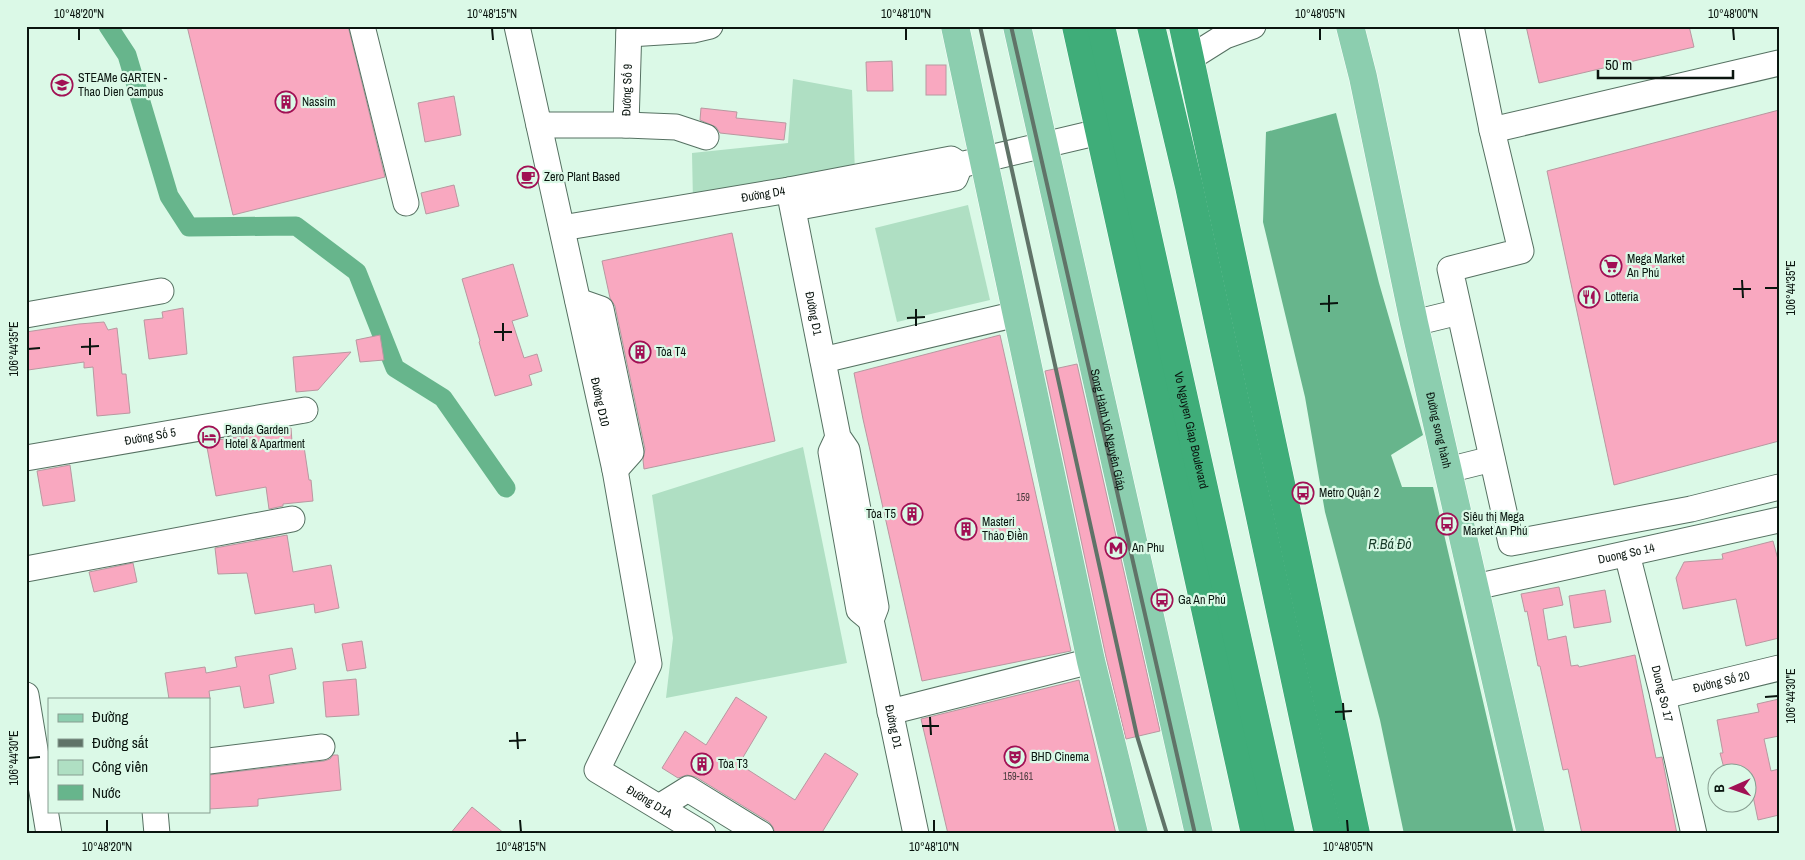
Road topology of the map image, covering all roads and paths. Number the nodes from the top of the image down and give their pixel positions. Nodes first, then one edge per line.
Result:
1 (362, 26) edge
2 (517, 26) edge
3 (710, 26) edge
4 (955, 26) edge
5 (1017, 26) edge
6 (1076, 26) edge
7 (1100, 26) edge
8 (1151, 26) edge
9 (1183, 26) edge
10 (1253, 26) edge
11 (1350, 26) edge
12 (1471, 26) edge
13 (629, 30) edge
14 (1190, 58) junction
15 (1779, 62) edge
16 (626, 124) junction
17 (539, 125) junction
18 (1492, 130) junction
19 (1099, 132) junction
20 (706, 137) dead end
21 (1044, 145) junction
22 (972, 163) junction
23 (792, 199) junction
24 (406, 203) dead end
25 (562, 228) junction
26 (161, 291) dead end
27 (1459, 312) junction
28 (1016, 314) junction
29 (26, 315) edge
30 (1414, 322) junction
31 (822, 360) junction
32 (305, 410) dead end
33 (26, 458) edge
34 (1492, 459) junction
35 (1448, 470) junction
36 (1779, 487) edge
37 (292, 519) dead end
38 (1779, 520) edge
39 (1627, 554) junction
40 (26, 569) edge
41 (1474, 587) junction
42 (1091, 661) junction
43 (1779, 668) edge
44 (26, 695) edge
45 (1663, 696) junction
46 (890, 712) junction
47 (322, 748) dead end
48 (210, 761) edge
49 (597, 770) joint
50 (659, 807) junction
51 (155, 812) edge
52 (49, 834) edge
53 (157, 834) edge
54 (703, 834) edge
55 (760, 834) edge
56 (916, 834) edge
57 (1134, 834) edge
58 (1199, 834) edge
59 (1255, 834) edge
60 (1281, 834) edge
61 (1328, 834) edge
62 (1356, 834) edge
63 (1531, 834) edge
64 (1694, 834) edge

1 - 24 street
2 - 17 street, Đường D10
3 - 13 street
4 - 22 main road
5 - 21 main road, Song Hành Võ Nguyên Giáp
6 - 19 highway, Vo Nguyen Giap Boulevard
7 - 60 highway, Vo Nguyen Giap Boulevard
8 - 61 highway
9 - 14 highway
10 - 14 street
11 - 30 main road, Đường song hành
12 - 18 street
13 - 16 street, Đường Số 9
14 - 62 highway
15 - 18 street
16 - 17 street, Đường Số 9
16 - 20 street
17 - 25 street, Đường D10
18 - 27 street
19 - 21 street, Đường D4
19 - 59 highway, Vo Nguyen Giap Boulevard
21 - 22 street, Đường D4
21 - 58 main road, Song Hành Võ Nguyên Giáp
22 - 23 street, Đường D4
22 - 28 main road
23 - 25 street, Đường D4
23 - 31 street, Đường D1
25 - 49 street, Đường D10
26 - 29 street
27 - 30 street
27 - 34 street
28 - 31 street
28 - 42 main road
30 - 35 main road, Đường song hành
31 - 46 street, Đường D1
32 - 33 street, Đường Số 5
34 - 35 street
34 - 36 street
35 - 41 main road, Đường song hành
37 - 40 street
38 - 39 street, Duong So 14
39 - 41 street, Duong So 14
39 - 45 street, Duong So 17
41 - 63 main road, Đường song hành
42 - 46 street
42 - 57 main road
43 - 45 street, Đường Số 20
44 - 52 street
45 - 64 street, Duong So 17
46 - 56 street, Đường D1
47 - 48 street
49 - 50 street, Đường D1A
50 - 54 street, Đường D1A
50 - 55 street
51 - 53 street

